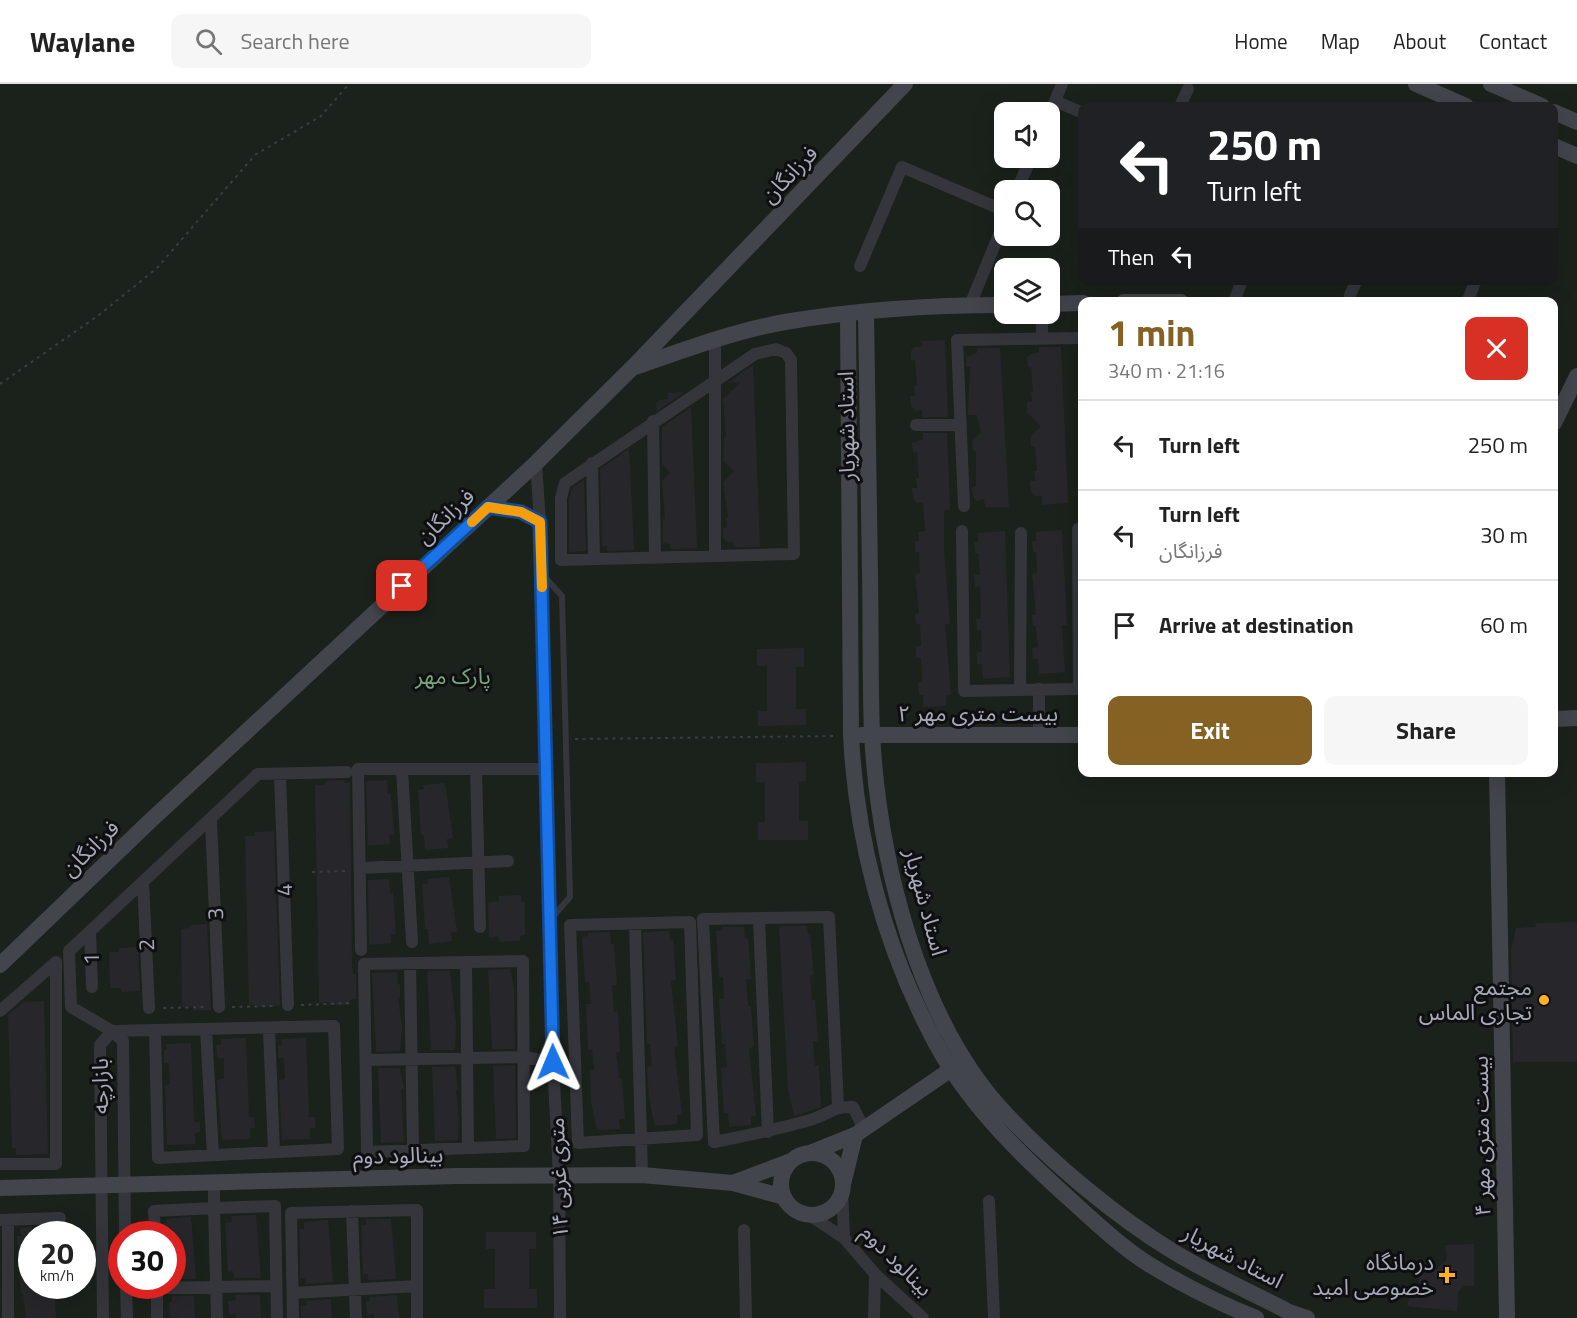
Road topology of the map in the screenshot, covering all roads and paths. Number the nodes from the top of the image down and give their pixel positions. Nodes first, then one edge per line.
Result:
1 (349, 84) edge
2 (905, 84) edge
3 (1062, 84) edge
4 (1416, 84) edge
5 (1491, 84) edge
6 (1188, 89) dead end
7 (1055, 102) edge
8 (1182, 102) edge
9 (1457, 102) edge
10 (1533, 102) edge
11 (1060, 108) edge
12 (1078, 112) edge
13 (1558, 114) edge
14 (1577, 122) edge
15 (1558, 148) edge
16 (1577, 156) edge
17 (994, 206) edge
18 (994, 246) edge
19 (860, 266) dead end
20 (1355, 285) edge
21 (1350, 295) dead end
22 (1078, 303) edge
23 (1060, 304) edge
24 (969, 305) junction
25 (994, 305) edge
26 (866, 314) junction
27 (848, 315) junction
28 (1042, 324) edge
29 (1078, 338) edge
30 (1042, 339) junction
31 (715, 340) junction
32 (633, 367) junction
33 (1577, 376) edge
34 (715, 381) junction
35 (0, 384) edge
36 (1558, 415) edge
37 (653, 421) junction
38 (916, 425) dead end
39 (961, 425) junction
40 (536, 463) junction
41 (592, 463) junction
42 (964, 506) dead end
43 (488, 507) junction
44 (540, 522) junction
45 (962, 531) dead end
46 (1021, 533) dead end
47 (715, 556) junction
48 (655, 558) junction
49 (594, 559) junction
50 (542, 574) junction
51 (1039, 689) junction
52 (1078, 689) edge
53 (1020, 690) junction
54 (1558, 718) edge
55 (1577, 718) edge
56 (851, 735) junction
57 (872, 735) junction
58 (1078, 735) edge
59 (1038, 737) junction
60 (564, 739) junction
61 (402, 769) junction
62 (476, 769) junction
63 (546, 769) junction
64 (347, 772) dead end
65 (280, 774) junction
66 (1497, 777) edge
67 (211, 821) junction
68 (508, 861) dead end
69 (478, 862) junction
70 (408, 866) junction
71 (355, 869) junction
72 (312, 872) dead end
73 (144, 882) junction
74 (550, 919) junction
75 (759, 920) junction
76 (635, 924) junction
77 (480, 927) dead end
78 (90, 932) junction
79 (412, 942) dead end
80 (361, 950) dead end
81 (466, 962) junction
82 (410, 963) junction
83 (0, 965) edge
84 (92, 987) dead end
85 (350, 994) dead end
86 (288, 1005) junction
87 (219, 1007) junction
88 (149, 1008) joint
89 (0, 1011) edge
90 (206, 1030) junction
91 (268, 1030) junction
92 (112, 1031) junction
93 (155, 1031) junction
94 (467, 1057) junction
95 (523, 1057) junction
96 (412, 1059) junction
97 (366, 1060) junction
98 (553, 1062) junction
99 (952, 1068) junction
100 (838, 1106) junction
101 (768, 1132) junction
102 (860, 1132) junction
103 (643, 1139) junction
104 (468, 1148) junction
105 (413, 1149) junction
106 (274, 1151) junction
107 (810, 1153) junction
108 (213, 1155) junction
109 (791, 1161) junction
110 (0, 1164) edge
111 (642, 1175) junction
112 (559, 1176) junction
113 (214, 1183) junction
114 (733, 1183) junction
115 (100, 1186) junction
116 (124, 1186) junction
117 (842, 1186) junction
118 (0, 1188) edge
119 (784, 1197) junction
120 (989, 1201) dead end
121 (214, 1208) junction
122 (352, 1211) junction
123 (808, 1214) junction
124 (60, 1218) dead end
125 (4, 1220) edge
126 (125, 1221) edge
127 (154, 1221) edge
128 (744, 1230) dead end
129 (844, 1238) junction
130 (875, 1274) junction
131 (276, 1286) junction
132 (417, 1286) junction
133 (186, 1287) edge
134 (217, 1287) junction
135 (355, 1289) junction
136 (293, 1293) junction
137 (126, 1299) edge
138 (157, 1299) edge
139 (8, 1318) edge
140 (103, 1318) edge
141 (127, 1318) edge
142 (157, 1318) edge
143 (217, 1318) edge
144 (278, 1318) edge
145 (293, 1318) edge
146 (356, 1318) edge
147 (417, 1318) edge
148 (560, 1318) edge
149 (746, 1318) edge
150 (874, 1318) edge
151 (923, 1318) edge
152 (994, 1318) edge
153 (1256, 1318) edge
154 (1306, 1318) edge
155 (1507, 1318) edge

1 - 35 path
2 - 32 main road, فرزانگان
3 - 7 street
4 - 9 main road
5 - 10 main road
6 - 8 street
11 - 12 street
13 - 14 main road
15 - 16 main road
17 - 19 street
18 - 24 street
20 - 21 street
22 - 23 main road
24 - 25 main road
24 - 26 main road
26 - 27 main road
26 - 57 main road, استاد شهریار
27 - 31 main road
27 - 56 main road, استاد شهریار
28 - 30 street
29 - 30 street
30 - 39 street
31 - 32 main road
31 - 34 street
32 - 40 main road, فرزانگان
33 - 36 main road
34 - 37 street
34 - 47 street
34 - 47 street
37 - 41 street
37 - 48 street
38 - 39 street
39 - 42 street
40 - 43 main road, فرزانگان
40 - 44 street, ۱۴ متری غربی
41 - 49 street
41 - 49 street
43 - 44 street
43 - 83 main road, فرزانگان
44 - 50 street, ۱۴ متری غربی
45 - 53 street
46 - 53 street
47 - 48 street
48 - 49 street
50 - 60 lane
50 - 63 street, ۱۴ متری غربی
51 - 52 street
51 - 53 street
51 - 59 street
54 - 55 main road
56 - 57 main road, بیست متری مهر ۲
56 - 60 path
56 - 99 main road, استاد شهریار
57 - 59 main road, بیست متری مهر ۲
57 - 154 main road, استاد شهریار
58 - 59 main road, بیست متری مهر ۲
60 - 74 lane
61 - 62 street
61 - 70 street
61 - 71 street
62 - 63 street
62 - 69 street
63 - 74 street, ۱۴ متری غربی
64 - 65 street
65 - 67 street
65 - 86 street, 4
66 - 155 main road, بیست متری مهر ۴
67 - 73 street
67 - 87 street, 3
68 - 69 street
69 - 70 street
69 - 77 street
70 - 71 street
70 - 79 street
71 - 72 path
71 - 80 street
73 - 78 street
73 - 88 street, 2
74 - 98 street, ۱۴ متری غربی
75 - 100 street
75 - 101 street
75 - 101 street
76 - 103 street
76 - 103 street
76 - 103 street
78 - 84 street, 1
78 - 92 street
81 - 82 street
81 - 94 street
81 - 95 street
82 - 96 street
82 - 97 street
85 - 86 path
86 - 87 path
87 - 88 path
89 - 110 street
90 - 91 street
90 - 93 street
90 - 108 street
91 - 106 street
91 - 106 street
92 - 93 street
92 - 115 street, بازارچه
92 - 116 street, بازارچه
93 - 108 street
94 - 95 street
94 - 96 street
94 - 104 street
95 - 98 street
95 - 104 street
96 - 97 street
96 - 105 street
97 - 105 street
98 - 112 street, ۱۴ متری غربی
99 - 102 main road
99 - 153 main road, استاد شهریار
100 - 101 street
100 - 102 street
102 - 107 main road
102 - 117 main road
103 - 111 street
104 - 105 street
106 - 108 street
107 - 109 main road
107 - 117 main road
109 - 114 main road, بینالود دوم
109 - 119 main road
111 - 112 main road, بینالود دوم
111 - 114 main road, بینالود دوم
112 - 113 main road, بینالود دوم
112 - 148 street, ۱۴ متری غربی
113 - 116 main road, بینالود دوم
113 - 121 street
114 - 119 main road
115 - 116 main road, بینالود دوم
115 - 118 main road, بینالود دوم
115 - 140 street, بازارچه
116 - 126 street, بازارچه
117 - 123 main road
117 - 129 street
119 - 123 main road
120 - 152 street
121 - 127 street
121 - 131 street
121 - 134 street
122 - 132 street
122 - 135 street
122 - 136 street
123 - 129 street, بینالود دوم
124 - 125 street
125 - 139 street
128 - 149 street
129 - 130 street, بینالود دوم
130 - 150 street
130 - 151 street, بینالود دوم
131 - 134 street
131 - 144 street
132 - 135 street
132 - 147 street
133 - 134 street
134 - 143 street
135 - 136 street
135 - 146 street
136 - 145 street
137 - 141 street
138 - 142 street

